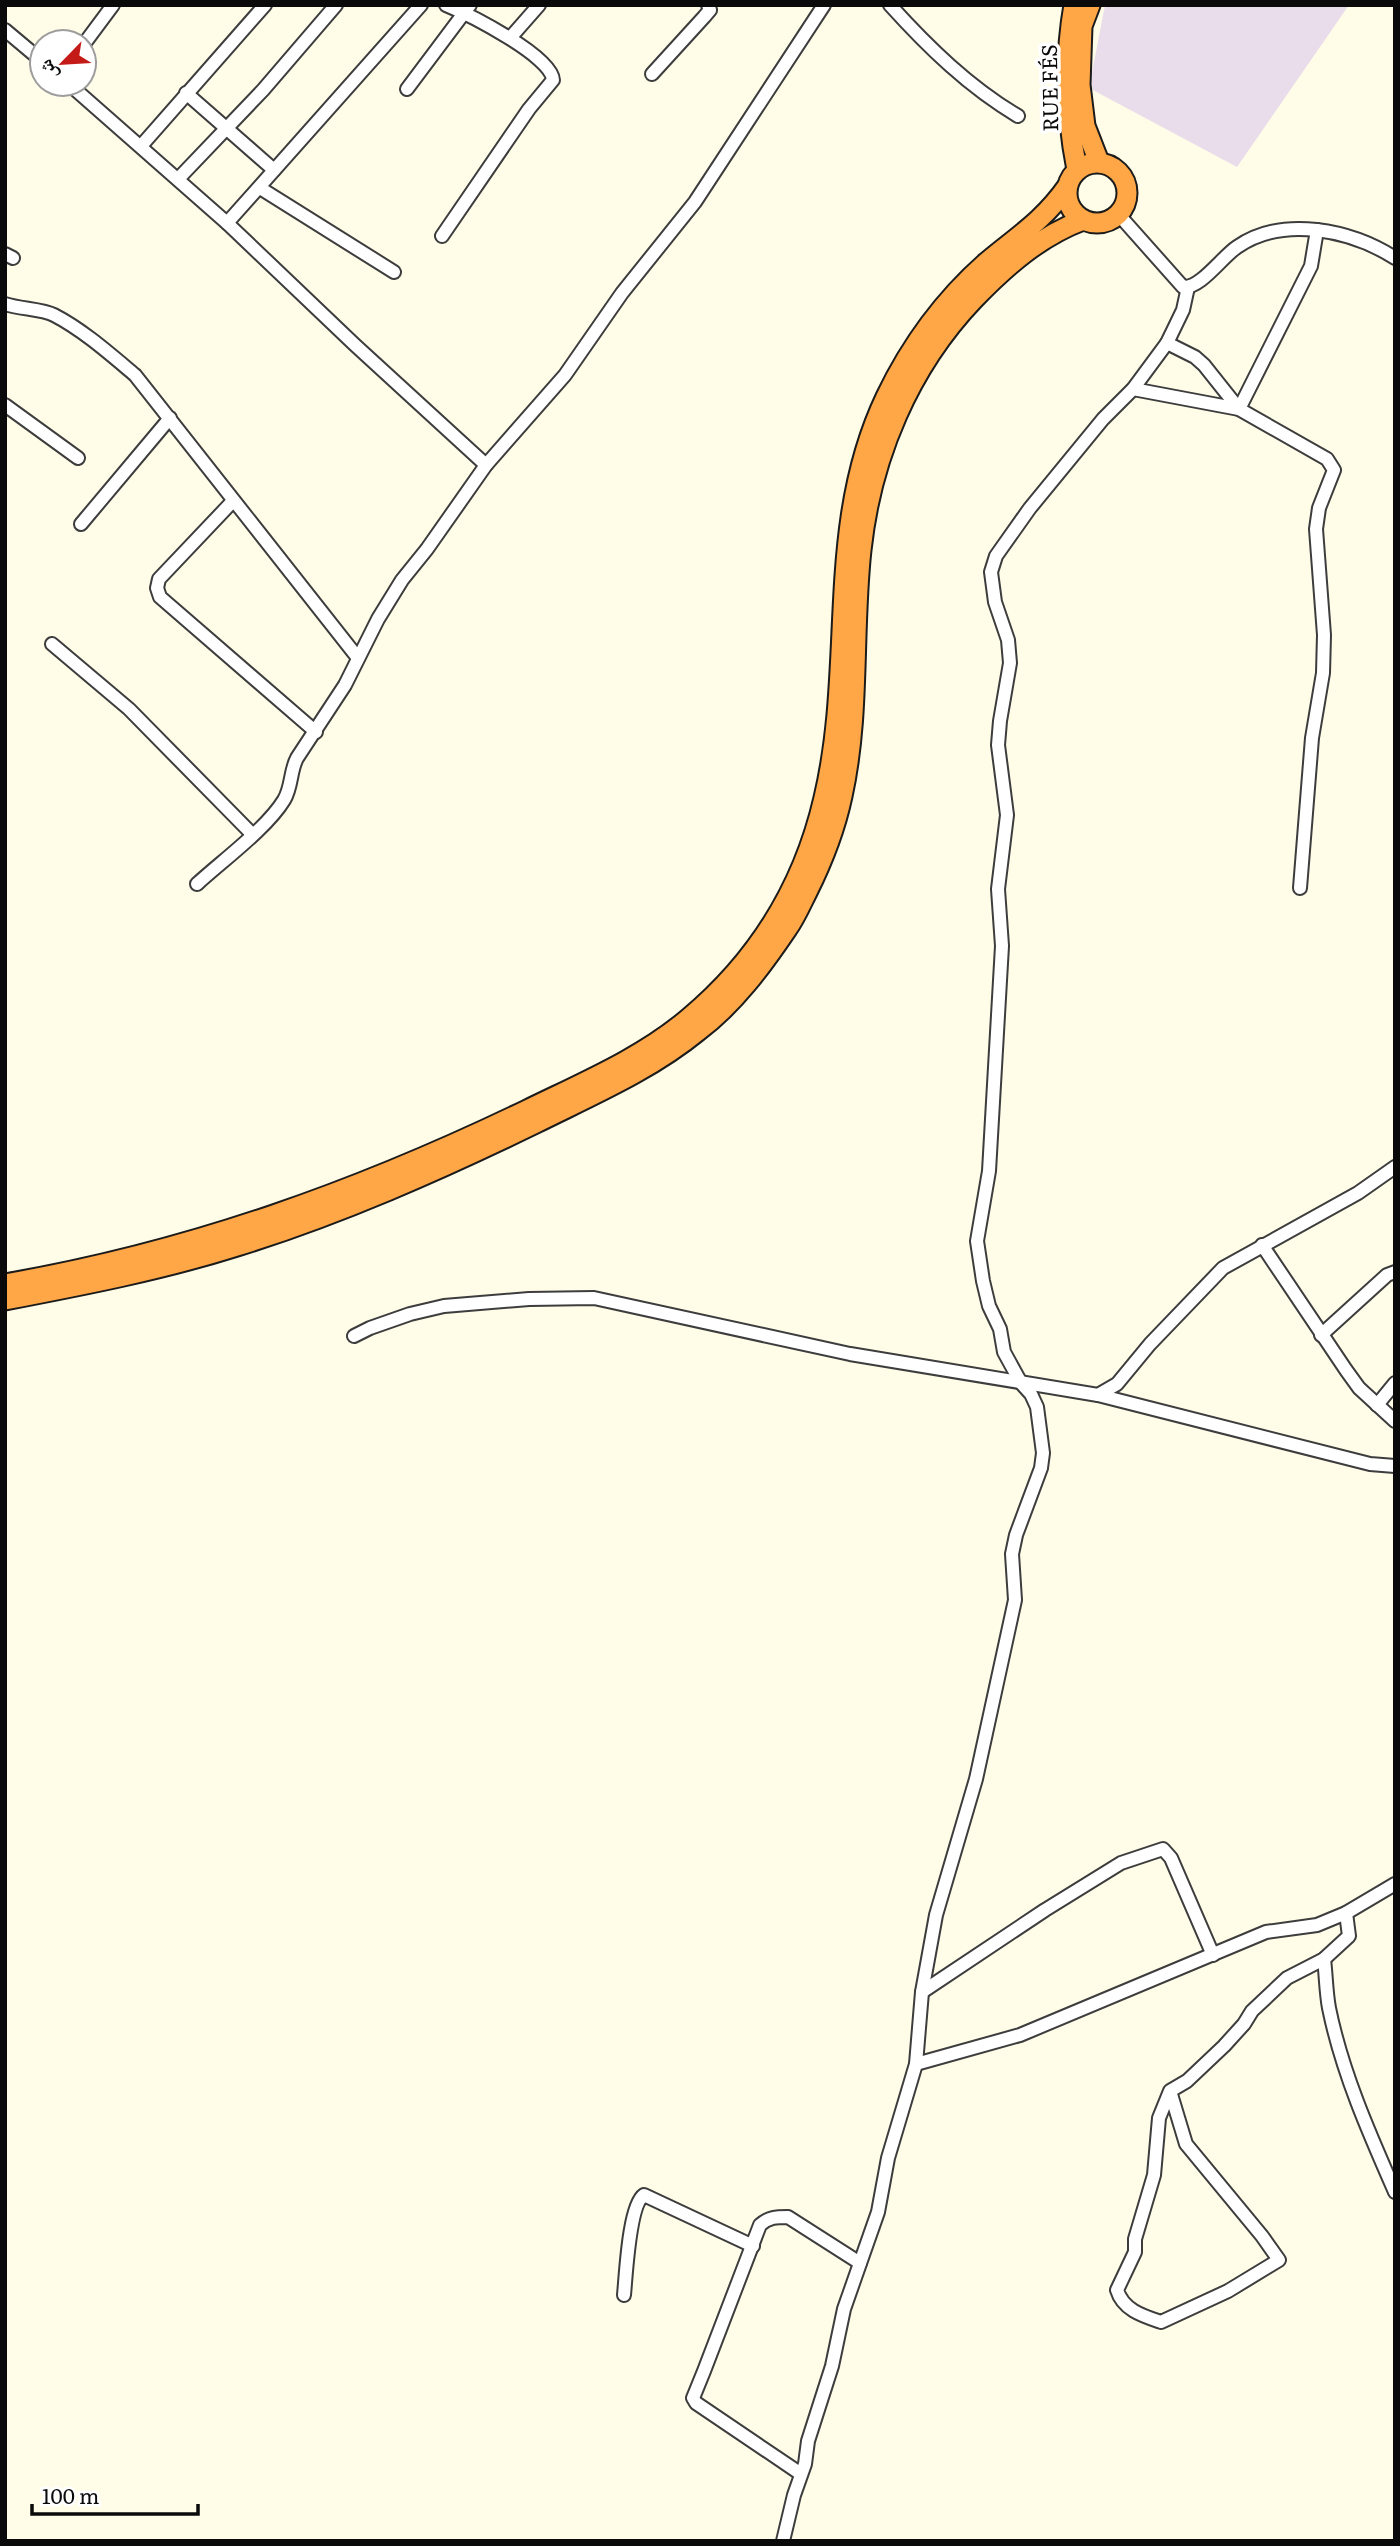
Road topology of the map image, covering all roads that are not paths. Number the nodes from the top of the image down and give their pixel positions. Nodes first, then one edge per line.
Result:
1 (113, 5) edge
2 (265, 5) edge
3 (336, 5) edge
4 (421, 5) edge
5 (446, 5) edge
6 (539, 5) edge
7 (708, 5) edge
8 (824, 5) edge
9 (890, 5) edge
10 (1074, 5) edge
11 (1090, 5) edge
12 (467, 9) edge
13 (96, 28) edge
14 (5, 30) edge
15 (510, 38) junction
16 (28, 49) edge
17 (652, 74) dead end
18 (407, 89) dead end
19 (186, 93) junction
20 (85, 98) edge
21 (1018, 116) dead end
22 (226, 126) junction
23 (141, 146) junction
24 (1099, 162) junction
25 (274, 170) junction
26 (178, 179) junction
27 (1072, 179) junction
28 (260, 188) junction
29 (1119, 215) junction
30 (1083, 220) junction
31 (227, 223) junction
32 (1317, 230) junction
33 (442, 236) dead end
34 (1395, 258) edge
35 (394, 272) dead end
36 (1183, 285) junction
37 (5, 304) edge
38 (1167, 343) junction
39 (1133, 389) junction
40 (5, 405) edge
41 (1239, 409) junction
42 (170, 418) junction
43 (78, 458) dead end
44 (486, 465) junction
45 (233, 501) junction
46 (81, 524) dead end
47 (52, 644) dead end
48 (358, 659) junction
49 (316, 732) junction
50 (252, 834) junction
51 (197, 884) dead end
52 (1300, 888) dead end
53 (1395, 1167) edge
54 (1262, 1245) junction
55 (1395, 1272) edge
56 (5, 1284) edge
57 (5, 1300) edge
58 (1321, 1335) junction
59 (354, 1336) dead end
60 (1021, 1383) junction
61 (1395, 1383) edge
62 (1098, 1395) junction
63 (1377, 1405) junction
64 (1395, 1421) edge
65 (1395, 1466) edge
66 (1395, 1884) edge
67 (1346, 1913) junction
68 (1213, 1955) junction
69 (1324, 1959) junction
70 (922, 1992) junction
71 (916, 2064) junction
72 (1170, 2091) junction
73 (1395, 2192) edge
74 (753, 2246) junction
75 (860, 2263) junction
76 (624, 2295) dead end
77 (801, 2474) junction
78 (783, 2541) edge

1 - 13 street
2 - 19 street
3 - 22 street
4 - 25 street
5 - 12 street
6 - 15 street
7 - 17 street
8 - 44 street
9 - 21 street
10 - 27 highway, RUE FÉS
11 - 24 highway, RUE FÉS
12 - 15 street
12 - 18 street
14 - 16 street
15 - 33 street
19 - 22 street
19 - 23 street
20 - 23 street
22 - 25 street
22 - 26 street
23 - 26 street
24 - 27 highway
24 - 29 highway
25 - 28 street
26 - 31 street
27 - 30 highway
27 - 56 highway
28 - 31 street
28 - 35 street
29 - 30 highway
29 - 36 street
30 - 57 highway
31 - 44 street
32 - 34 street
32 - 36 street
32 - 41 street
36 - 38 street
37 - 42 street
38 - 39 street
38 - 41 street
39 - 41 street
39 - 60 street
40 - 43 street
41 - 52 street
42 - 45 street
42 - 46 street
44 - 48 street
45 - 48 street
45 - 49 street
47 - 50 street
48 - 49 street
49 - 50 street
50 - 51 street
53 - 54 street
54 - 58 street
54 - 62 street
55 - 58 street
58 - 63 street
59 - 60 street
60 - 62 street
60 - 70 street
61 - 63 street
62 - 65 street
63 - 64 street
66 - 67 street
67 - 68 street
67 - 69 street
68 - 70 street
68 - 71 street
69 - 72 street
69 - 73 street
70 - 71 street
71 - 75 street
72 - 72 street
74 - 75 street
74 - 76 street
74 - 77 street
75 - 77 street
77 - 78 street

